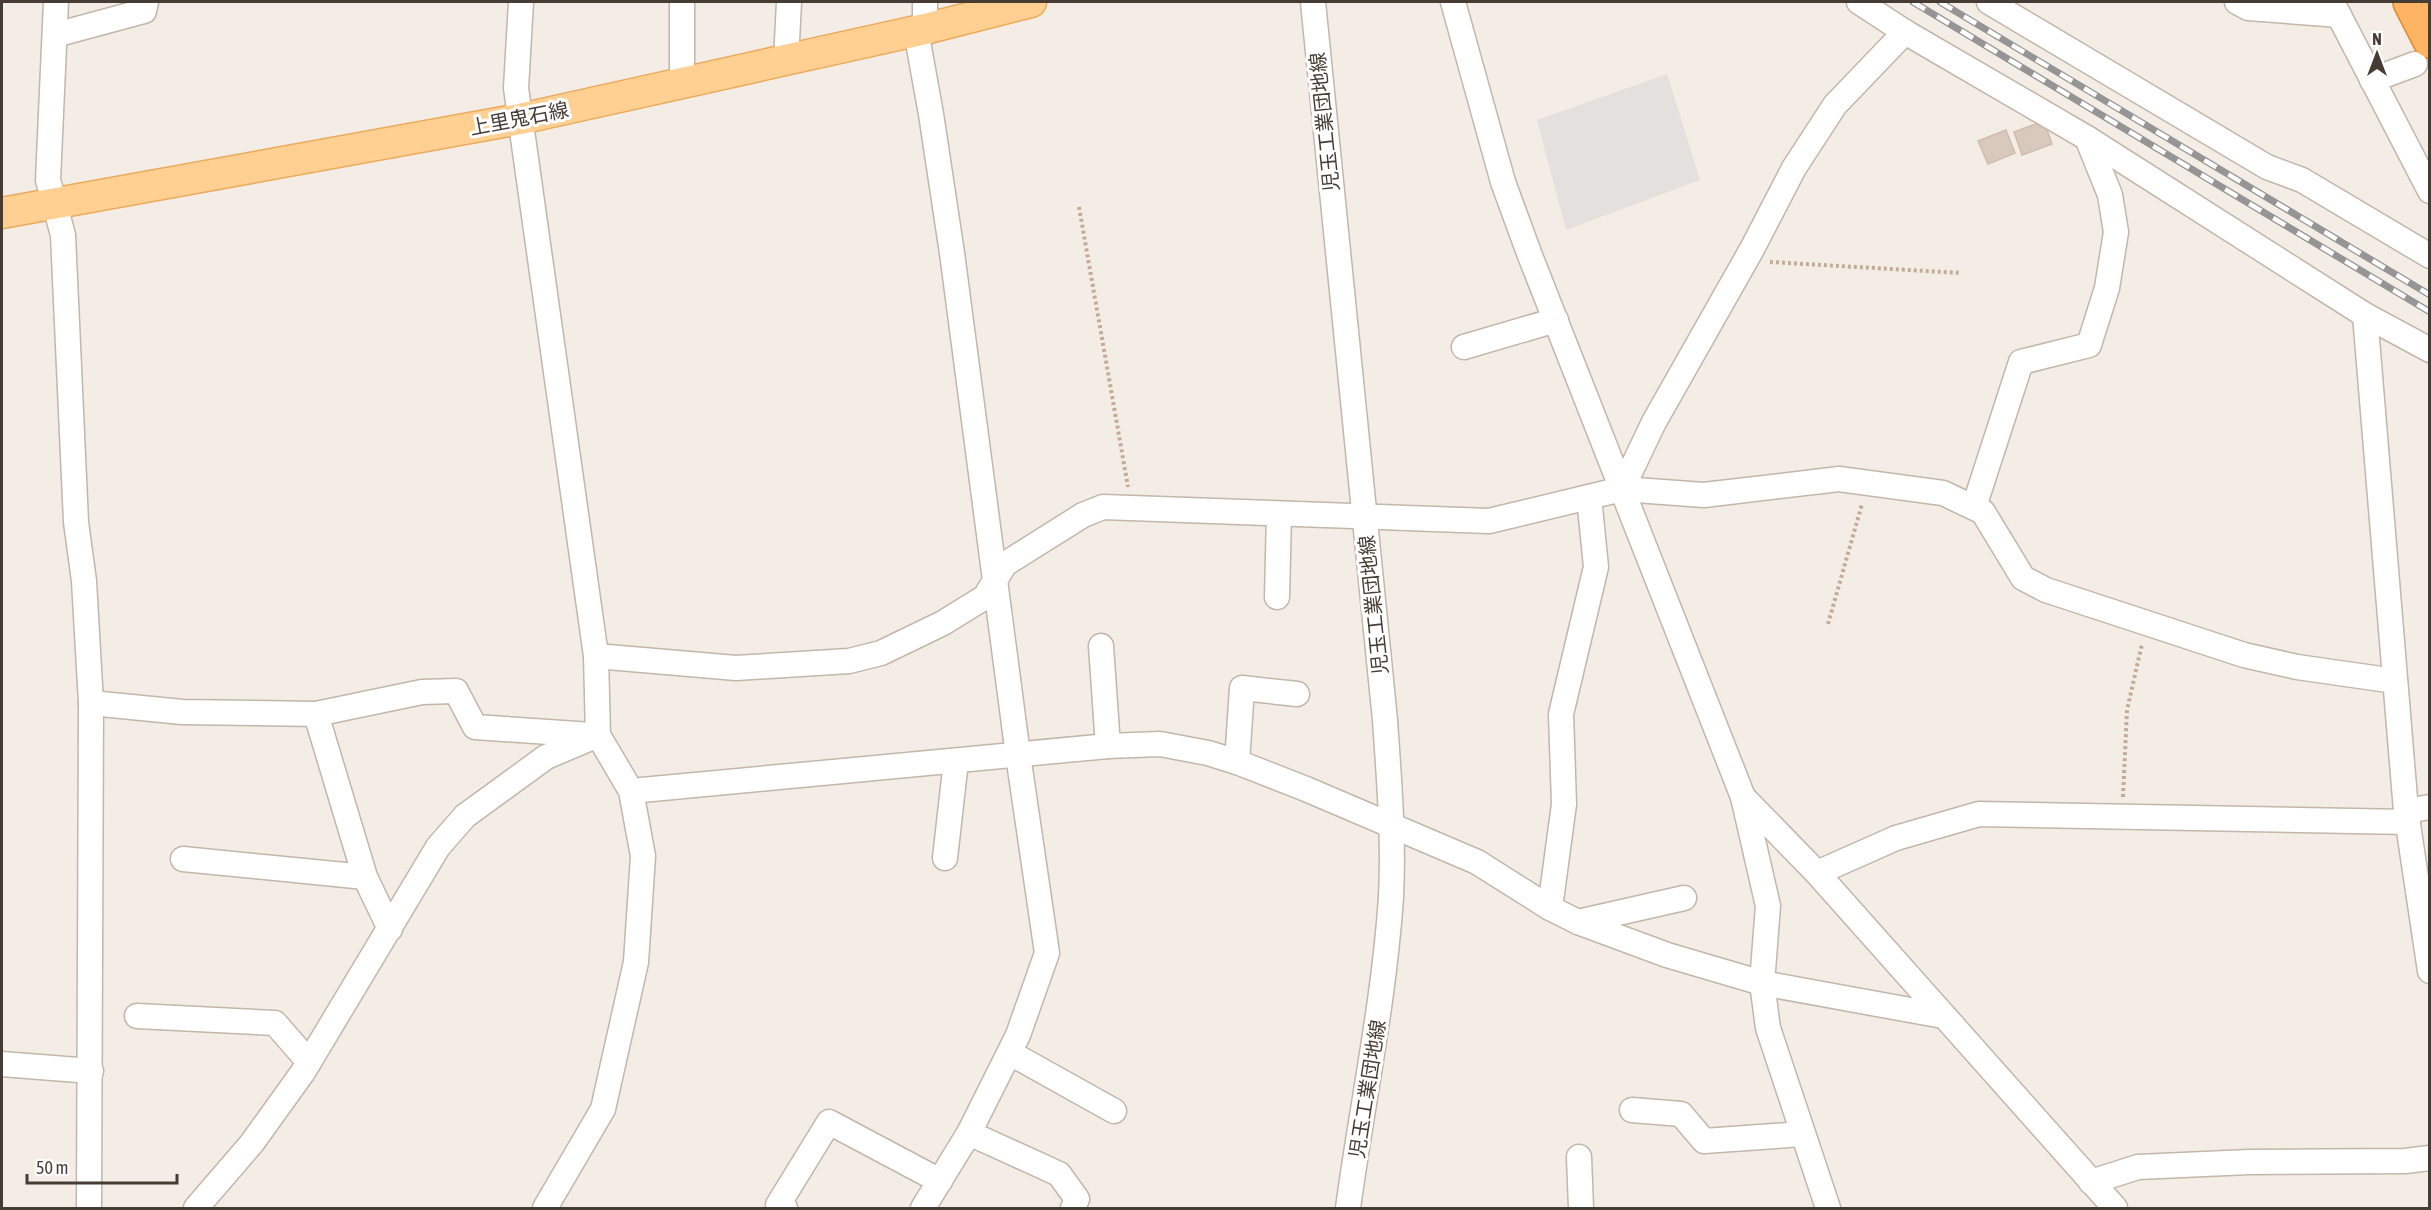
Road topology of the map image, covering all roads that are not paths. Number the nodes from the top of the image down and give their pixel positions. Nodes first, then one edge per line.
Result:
1 (56, 2) edge
2 (146, 2) edge
3 (521, 2) edge
4 (682, 2) edge
5 (789, 2) edge
6 (1031, 2) edge
7 (1312, 2) edge
8 (1453, 2) edge
9 (1859, 2) edge
10 (1989, 2) edge
11 (2237, 2) edge
12 (2410, 2) edge
13 (2336, 8) edge
14 (925, 15) edge
15 (1905, 32) junction
16 (55, 35) junction
17 (2422, 53) edge
18 (786, 61) junction
19 (2372, 80) junction
20 (682, 83) junction
21 (520, 119) junction
22 (2087, 138) junction
23 (2430, 191) edge
24 (55, 202) junction
25 (2, 213) edge
26 (2430, 256) edge
27 (2365, 315) junction
28 (1556, 320) junction
29 (1464, 348) dead end
30 (2430, 350) edge
31 (1622, 489) junction
32 (1589, 497) junction
33 (1974, 507) junction
34 (1279, 514) junction
35 (1363, 516) junction
36 (994, 581) junction
37 (1278, 597) dead end
38 (1101, 646) dead end
39 (596, 656) junction
40 (2394, 681) junction
41 (1297, 694) dead end
42 (91, 704) junction
43 (316, 714) junction
44 (598, 735) junction
45 (1108, 746) junction
46 (1017, 755) junction
47 (956, 761) junction
48 (1238, 762) junction
49 (631, 791) junction
50 (1743, 797) junction
51 (2415, 813) edge
52 (1391, 825) junction
53 (945, 858) dead end
54 (183, 859) dead end
55 (1817, 873) junction
56 (365, 878) junction
57 (1684, 898) dead end
58 (1550, 908) junction
59 (1578, 921) junction
60 (390, 928) junction
61 (2430, 970) edge
62 (1762, 983) junction
63 (137, 1016) dead end
64 (1943, 1016) junction
65 (1010, 1053) junction
66 (309, 1062) junction
67 (2, 1064) edge
68 (91, 1071) junction
69 (1632, 1110) dead end
70 (1114, 1111) dead end
71 (969, 1133) junction
72 (1803, 1134) junction
73 (1579, 1157) dead end
74 (2430, 1158) edge
75 (940, 1181) junction
76 (2091, 1182) junction
77 (89, 1209) edge
78 (196, 1209) edge
79 (545, 1209) edge
80 (785, 1209) edge
81 (923, 1209) edge
82 (1073, 1209) edge
83 (1348, 1209) edge
84 (1581, 1209) edge
85 (1828, 1209) edge
86 (2115, 1209) edge

1 - 16 street
2 - 16 street
3 - 21 street
4 - 20 street
5 - 18 street
6 - 14 main road, 上里鬼石線
7 - 35 street, 児玉工業団地線
8 - 28 street
9 - 15 street
10 - 26 street
11 - 13 street
12 - 17 highway
13 - 19 street
14 - 18 main road, 上里鬼石線
14 - 36 street
15 - 22 street
15 - 31 street
16 - 24 street
17 - 19 street
18 - 20 main road, 上里鬼石線
19 - 23 street
20 - 21 main road, 上里鬼石線
21 - 24 main road, 上里鬼石線
21 - 39 street
22 - 27 street
22 - 33 street
24 - 25 main road, 上里鬼石線
24 - 42 street
27 - 30 street
27 - 40 street
28 - 29 street
28 - 31 street
31 - 32 street
31 - 33 street
31 - 50 street
32 - 35 street
32 - 58 street
33 - 40 street
34 - 35 street
34 - 36 street
34 - 37 street
35 - 52 street, 児玉工業団地線
36 - 39 street
36 - 46 street
38 - 45 street
39 - 44 street
40 - 51 street
41 - 48 street
42 - 43 street
42 - 68 street
43 - 44 street
43 - 56 street
44 - 49 street
44 - 60 street
45 - 46 street
45 - 48 street
46 - 47 street
46 - 65 street
47 - 49 street
47 - 53 street
48 - 52 street
49 - 79 street
50 - 55 street
50 - 62 street
51 - 55 street
51 - 61 street
52 - 58 street
52 - 83 street, 児玉工業団地線
54 - 56 street
55 - 64 street
56 - 60 street
57 - 59 street
58 - 59 street
59 - 62 street
60 - 66 street
62 - 64 street
62 - 72 street
63 - 66 street
64 - 76 street
65 - 70 street
65 - 71 street
66 - 78 street
67 - 68 street
68 - 77 street
69 - 72 street
71 - 75 street
71 - 82 street
72 - 85 street
73 - 84 street
74 - 76 street
75 - 80 street
75 - 81 street
76 - 86 street

